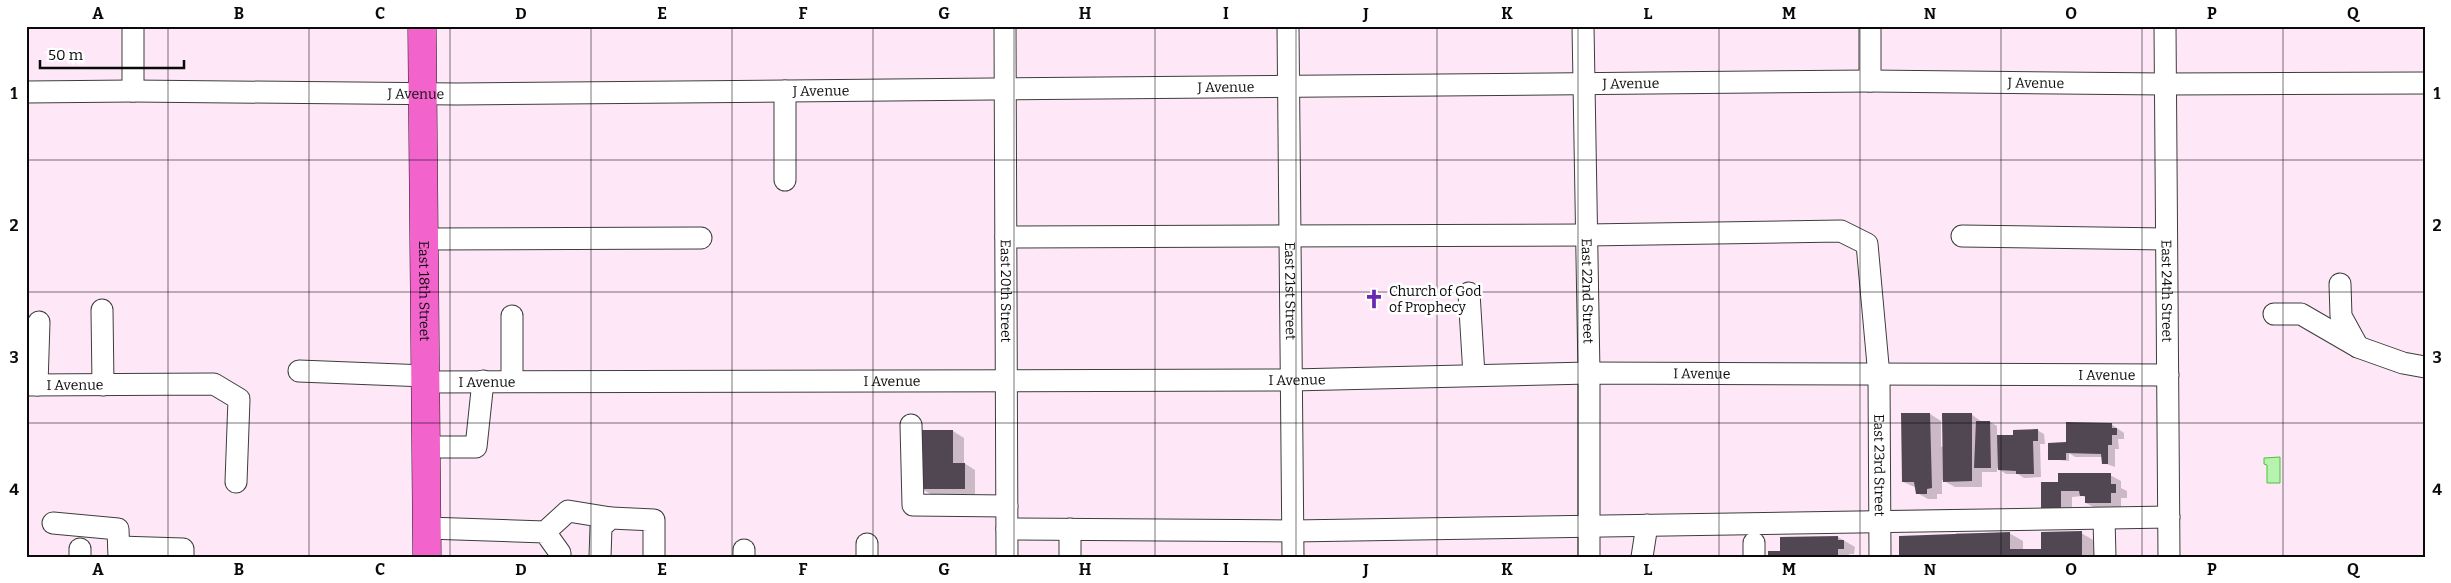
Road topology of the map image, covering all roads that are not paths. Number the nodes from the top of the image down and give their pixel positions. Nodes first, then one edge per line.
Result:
1 (133, 26) edge
2 (422, 26) edge
3 (1005, 26) edge
4 (1288, 26) edge
5 (1583, 26) edge
6 (1870, 26) edge
7 (2164, 26) edge
8 (1870, 81) junction
9 (1584, 82) junction
10 (2425, 82) edge
11 (2165, 84) junction
12 (1289, 88) junction
13 (1005, 90) junction
14 (133, 91) junction
15 (785, 91) junction
16 (26, 92) edge
17 (422, 94) junction
18 (785, 180) dead end
19 (1587, 235) junction
20 (1962, 236) dead end
21 (1006, 237) junction
22 (1290, 237) junction
23 (701, 238) dead end
24 (423, 239) junction
25 (2166, 239) junction
26 (2340, 284) dead end
27 (1469, 293) dead end
28 (102, 310) dead end
29 (2274, 314) dead end
30 (512, 316) dead end
31 (40, 322) dead end
32 (2358, 347) junction
33 (2425, 367) edge
34 (299, 371) dead end
35 (1590, 373) junction
36 (1474, 375) junction
37 (2168, 375) junction
38 (1879, 376) junction
39 (426, 379) junction
40 (1007, 379) junction
41 (1292, 380) junction
42 (483, 381) junction
43 (512, 381) junction
44 (32, 385) edge
45 (103, 385) junction
46 (911, 425) dead end
47 (426, 447) junction
48 (236, 482) dead end
49 (1007, 506) junction
50 (2169, 517) junction
51 (611, 518) junction
52 (2104, 519) junction
53 (53, 523) dead end
54 (1880, 523) junction
55 (1647, 525) junction
56 (1590, 526) junction
57 (427, 528) junction
58 (1007, 529) junction
59 (1070, 529) junction
60 (545, 532) junction
61 (1293, 532) junction
62 (118, 552) edge
63 (183, 557) edge
64 (426, 557) edge
65 (560, 557) edge
66 (600, 557) edge
67 (654, 557) edge
68 (1008, 557) edge
69 (1070, 557) edge
70 (1293, 557) edge
71 (1589, 557) edge
72 (1642, 557) edge
73 (1880, 557) edge
74 (2105, 557) edge
75 (2169, 557) edge

1 - 14 street
2 - 17 main road, East 18th Street
3 - 13 street, East 20th Street
4 - 12 street, East 21st Street
5 - 9 street, East 22nd Street
6 - 8 street
7 - 11 street, East 24th Street
8 - 9 street, J Avenue
8 - 11 street, J Avenue
9 - 12 street, J Avenue
9 - 19 street, East 22nd Street
10 - 11 street, J Avenue
11 - 25 street, East 24th Street
12 - 13 street, J Avenue
12 - 22 street, East 21st Street
13 - 15 street, J Avenue
13 - 21 street, East 20th Street
14 - 16 street, J Avenue
14 - 17 street, J Avenue
15 - 17 street, J Avenue
15 - 18 street
17 - 24 main road, East 18th Street
19 - 22 street
19 - 35 street, East 22nd Street
19 - 38 street, East 23rd Street
20 - 25 street
21 - 22 street
21 - 40 street, East 20th Street
22 - 41 street, East 21st Street
23 - 24 street
24 - 39 main road, East 18th Street
25 - 37 street, East 24th Street
26 - 32 street
27 - 36 street
28 - 45 street
29 - 32 street
30 - 43 street
31 - 44 street
32 - 33 street
34 - 39 street, I Avenue
35 - 36 street, I Avenue
35 - 38 street, I Avenue
35 - 56 street, East 22nd Street
36 - 41 street, I Avenue
37 - 38 street, I Avenue
37 - 50 street, East 24th Street
38 - 54 street, East 23rd Street
39 - 42 street, I Avenue
39 - 47 main road, East 18th Street
40 - 41 street, I Avenue
40 - 43 street, I Avenue
40 - 49 street, East 20th Street
41 - 61 street, East 21st Street
42 - 43 street, I Avenue
42 - 47 street
44 - 45 street, I Avenue
45 - 48 street, I Avenue
46 - 49 street
47 - 57 main road, East 18th Street
49 - 58 street, East 20th Street
50 - 52 street
50 - 75 street, East 24th Street
51 - 60 street
51 - 66 street
51 - 67 street
52 - 54 street
52 - 74 street
53 - 62 street
54 - 55 street
54 - 73 street, East 23rd Street
55 - 56 street
55 - 72 street
56 - 61 street
56 - 71 street, East 22nd Street
57 - 60 street
57 - 64 main road, East 18th Street
58 - 59 street
58 - 68 street, East 20th Street
59 - 61 street
59 - 69 street
60 - 65 street
61 - 70 street, East 21st Street
62 - 63 street

